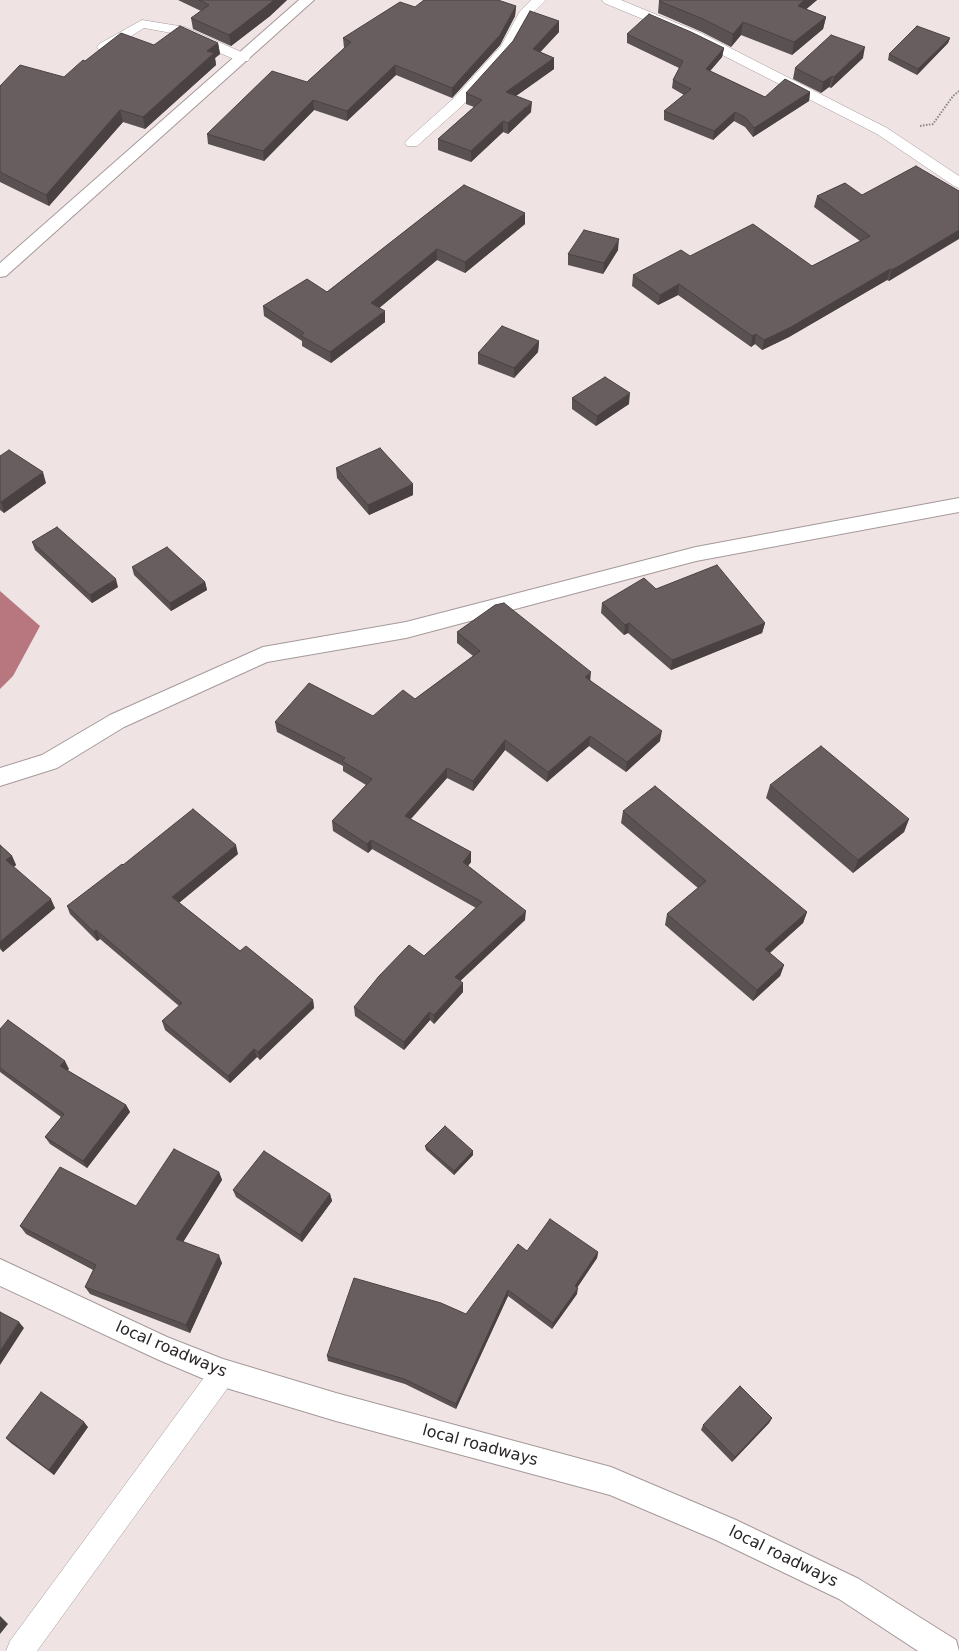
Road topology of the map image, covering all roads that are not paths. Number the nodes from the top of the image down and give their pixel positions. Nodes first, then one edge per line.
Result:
1 (307, 0) edge
2 (538, 0) edge
3 (609, 0) edge
4 (104, 47) edge
5 (243, 58) junction
6 (412, 143) dead end
7 (959, 183) edge
8 (0, 272) edge
9 (959, 505) edge
10 (0, 777) edge
11 (0, 1272) edge
12 (223, 1373) junction
13 (20, 1651) edge
14 (945, 1651) edge

1 - 5 street
2 - 6 lane
3 - 7 lane
4 - 5 lane
5 - 8 street
9 - 10 street
11 - 12 street, local roadways
12 - 13 lane
12 - 14 street, local roadways

